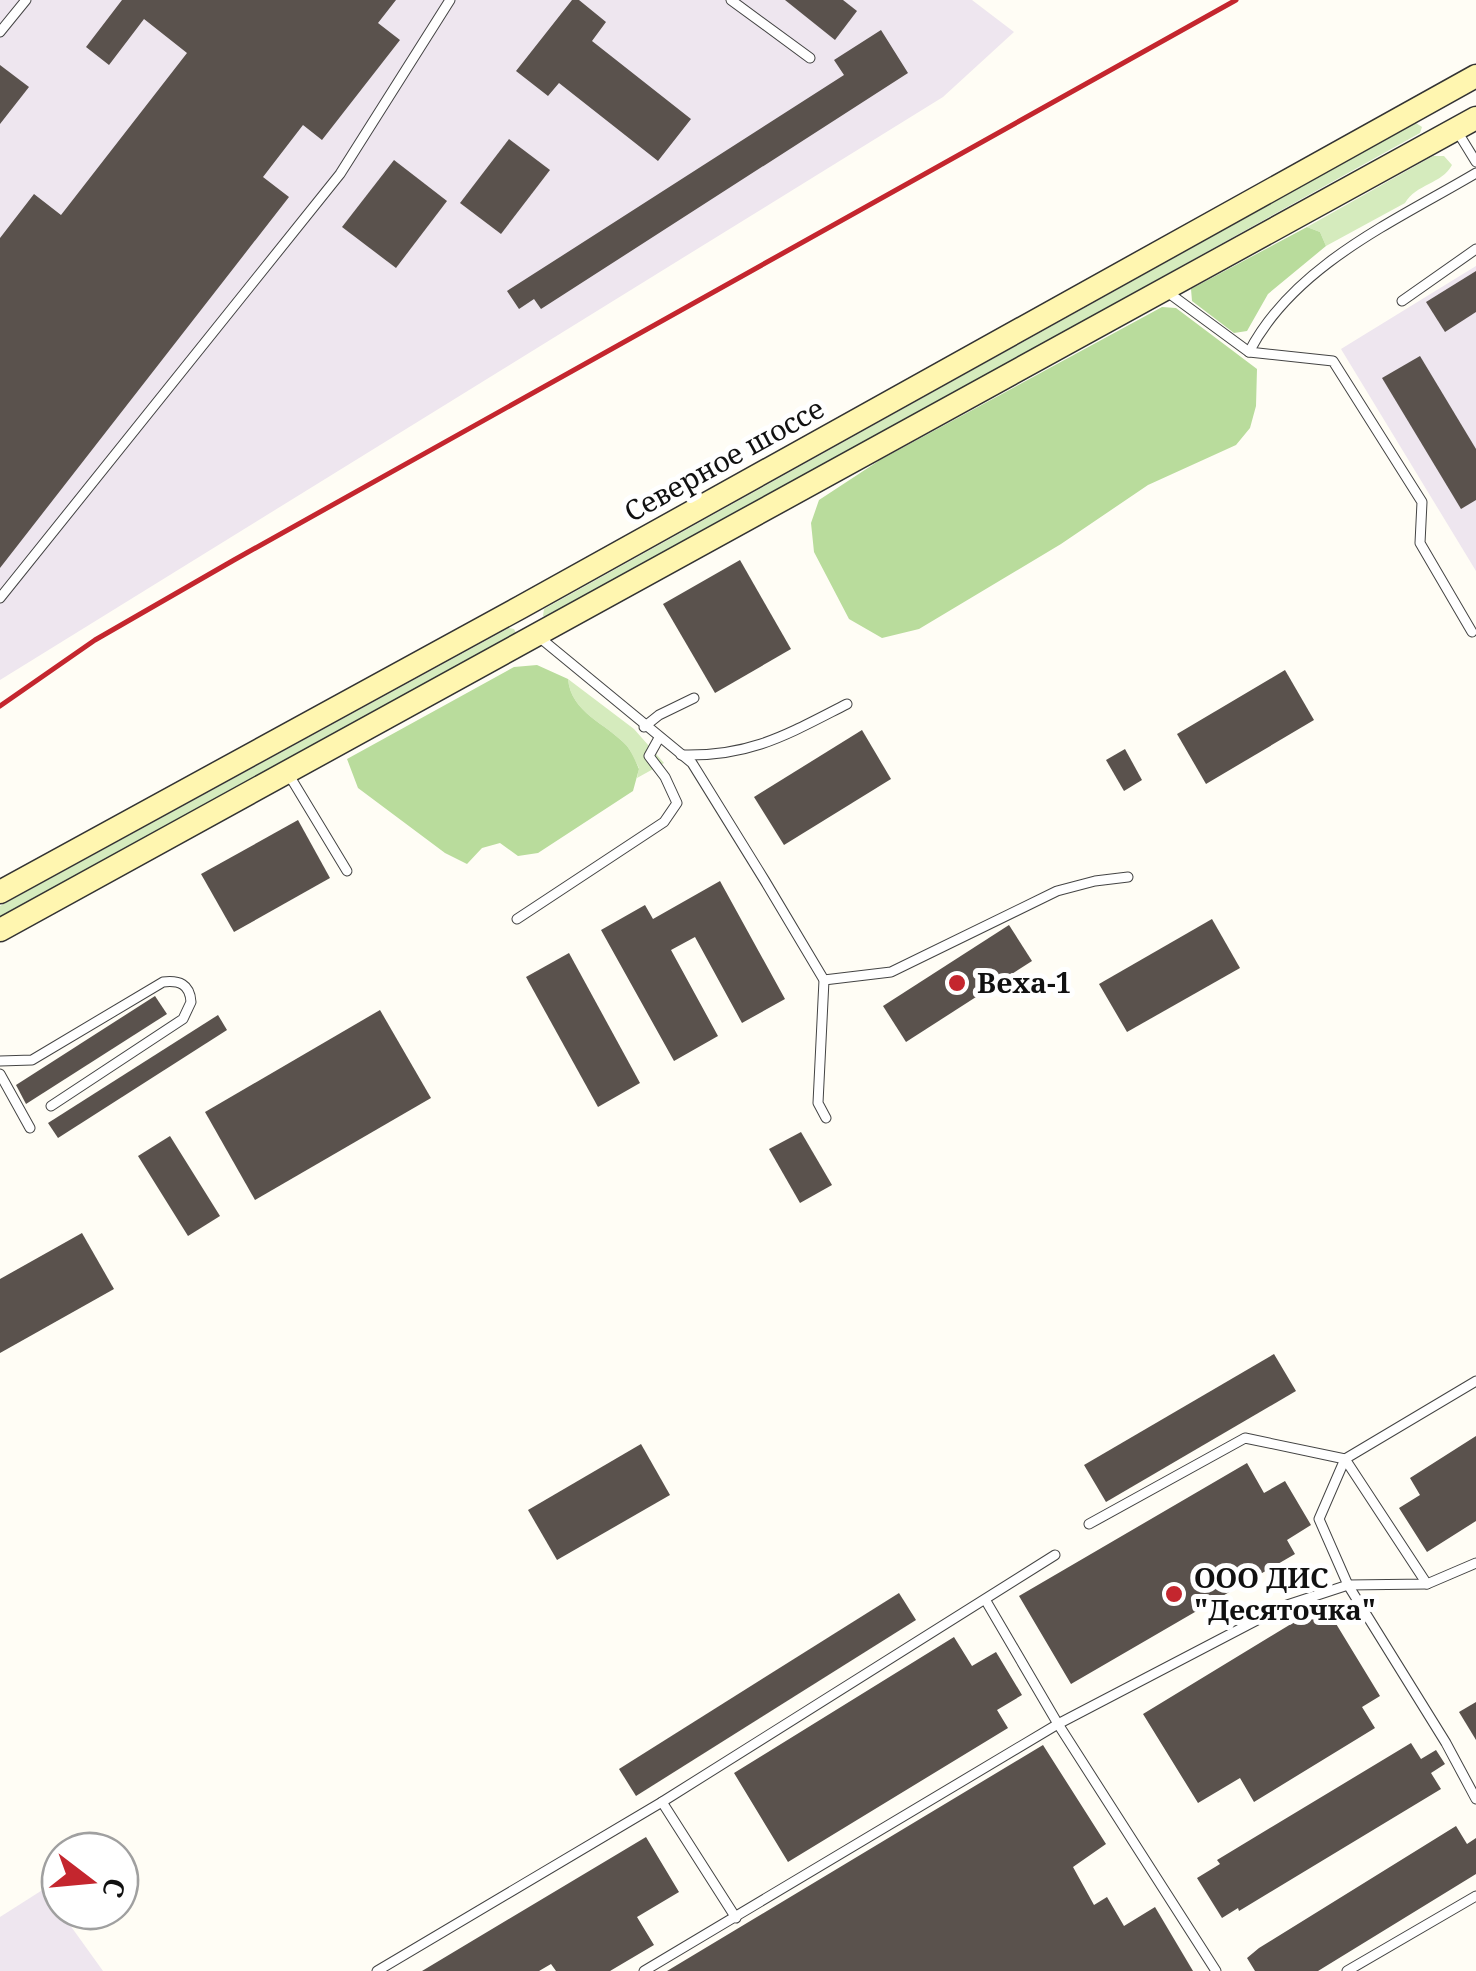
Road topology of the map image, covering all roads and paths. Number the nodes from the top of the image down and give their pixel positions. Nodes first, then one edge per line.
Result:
1 (26, 0) edge
2 (450, 0) edge
3 (731, 0) edge
4 (0, 32) edge
5 (810, 58) dead end
6 (1476, 76) edge
7 (1436, 98) junction
8 (1466, 123) edge
9 (1476, 162) edge
10 (1476, 173) edge
11 (1476, 249) edge
12 (1164, 290) junction
13 (1402, 301) dead end
14 (1249, 352) junction
15 (0, 598) edge
16 (521, 607) junction
17 (1472, 632) dead end
18 (536, 636) junction
19 (694, 698) dead end
20 (848, 704) dead end
21 (644, 727) junction
22 (659, 738) junction
23 (681, 755) junction
24 (288, 772) junction
25 (347, 871) dead end
26 (1128, 877) dead end
27 (0, 892) edge
28 (516, 919) dead end
29 (0, 930) edge
30 (824, 980) junction
31 (0, 1061) edge
32 (0, 1074) edge
33 (51, 1106) dead end
34 (826, 1118) dead end
35 (30, 1128) dead end
36 (1476, 1381) edge
37 (1345, 1459) junction
38 (1089, 1524) dead end
39 (1055, 1555) dead end
40 (1476, 1563) edge
41 (1427, 1584) junction
42 (1348, 1585) junction
43 (986, 1600) junction
44 (1058, 1724) junction
45 (1476, 1799) edge
46 (662, 1802) junction
47 (1476, 1896) edge
48 (736, 1918) junction
49 (377, 1971) edge
50 (644, 1971) edge
51 (1216, 1971) edge
52 (1348, 1971) edge

1 - 4 lane
2 - 15 lane
3 - 5 lane
6 - 7 main road, Северное шоссе
7 - 8 main road
7 - 16 main road, Северное шоссе
8 - 9 lane
8 - 12 main road
10 - 14 lane
11 - 13 lane
12 - 14 lane
12 - 18 main road
14 - 17 lane
16 - 18 main road
16 - 27 main road, Северное шоссе
18 - 21 lane
18 - 24 main road
19 - 21 lane
20 - 23 lane
21 - 22 lane
22 - 23 lane
22 - 28 lane
23 - 30 lane
24 - 25 lane
24 - 29 main road
26 - 30 lane
30 - 34 lane
31 - 33 lane
32 - 35 lane
36 - 37 lane
37 - 38 lane
37 - 41 lane
37 - 42 lane
39 - 43 lane
40 - 41 lane
41 - 42 lane
42 - 44 lane
42 - 45 lane
43 - 44 lane
43 - 46 lane
44 - 48 lane
44 - 51 lane
46 - 48 lane
46 - 49 lane
47 - 52 lane
48 - 50 lane

